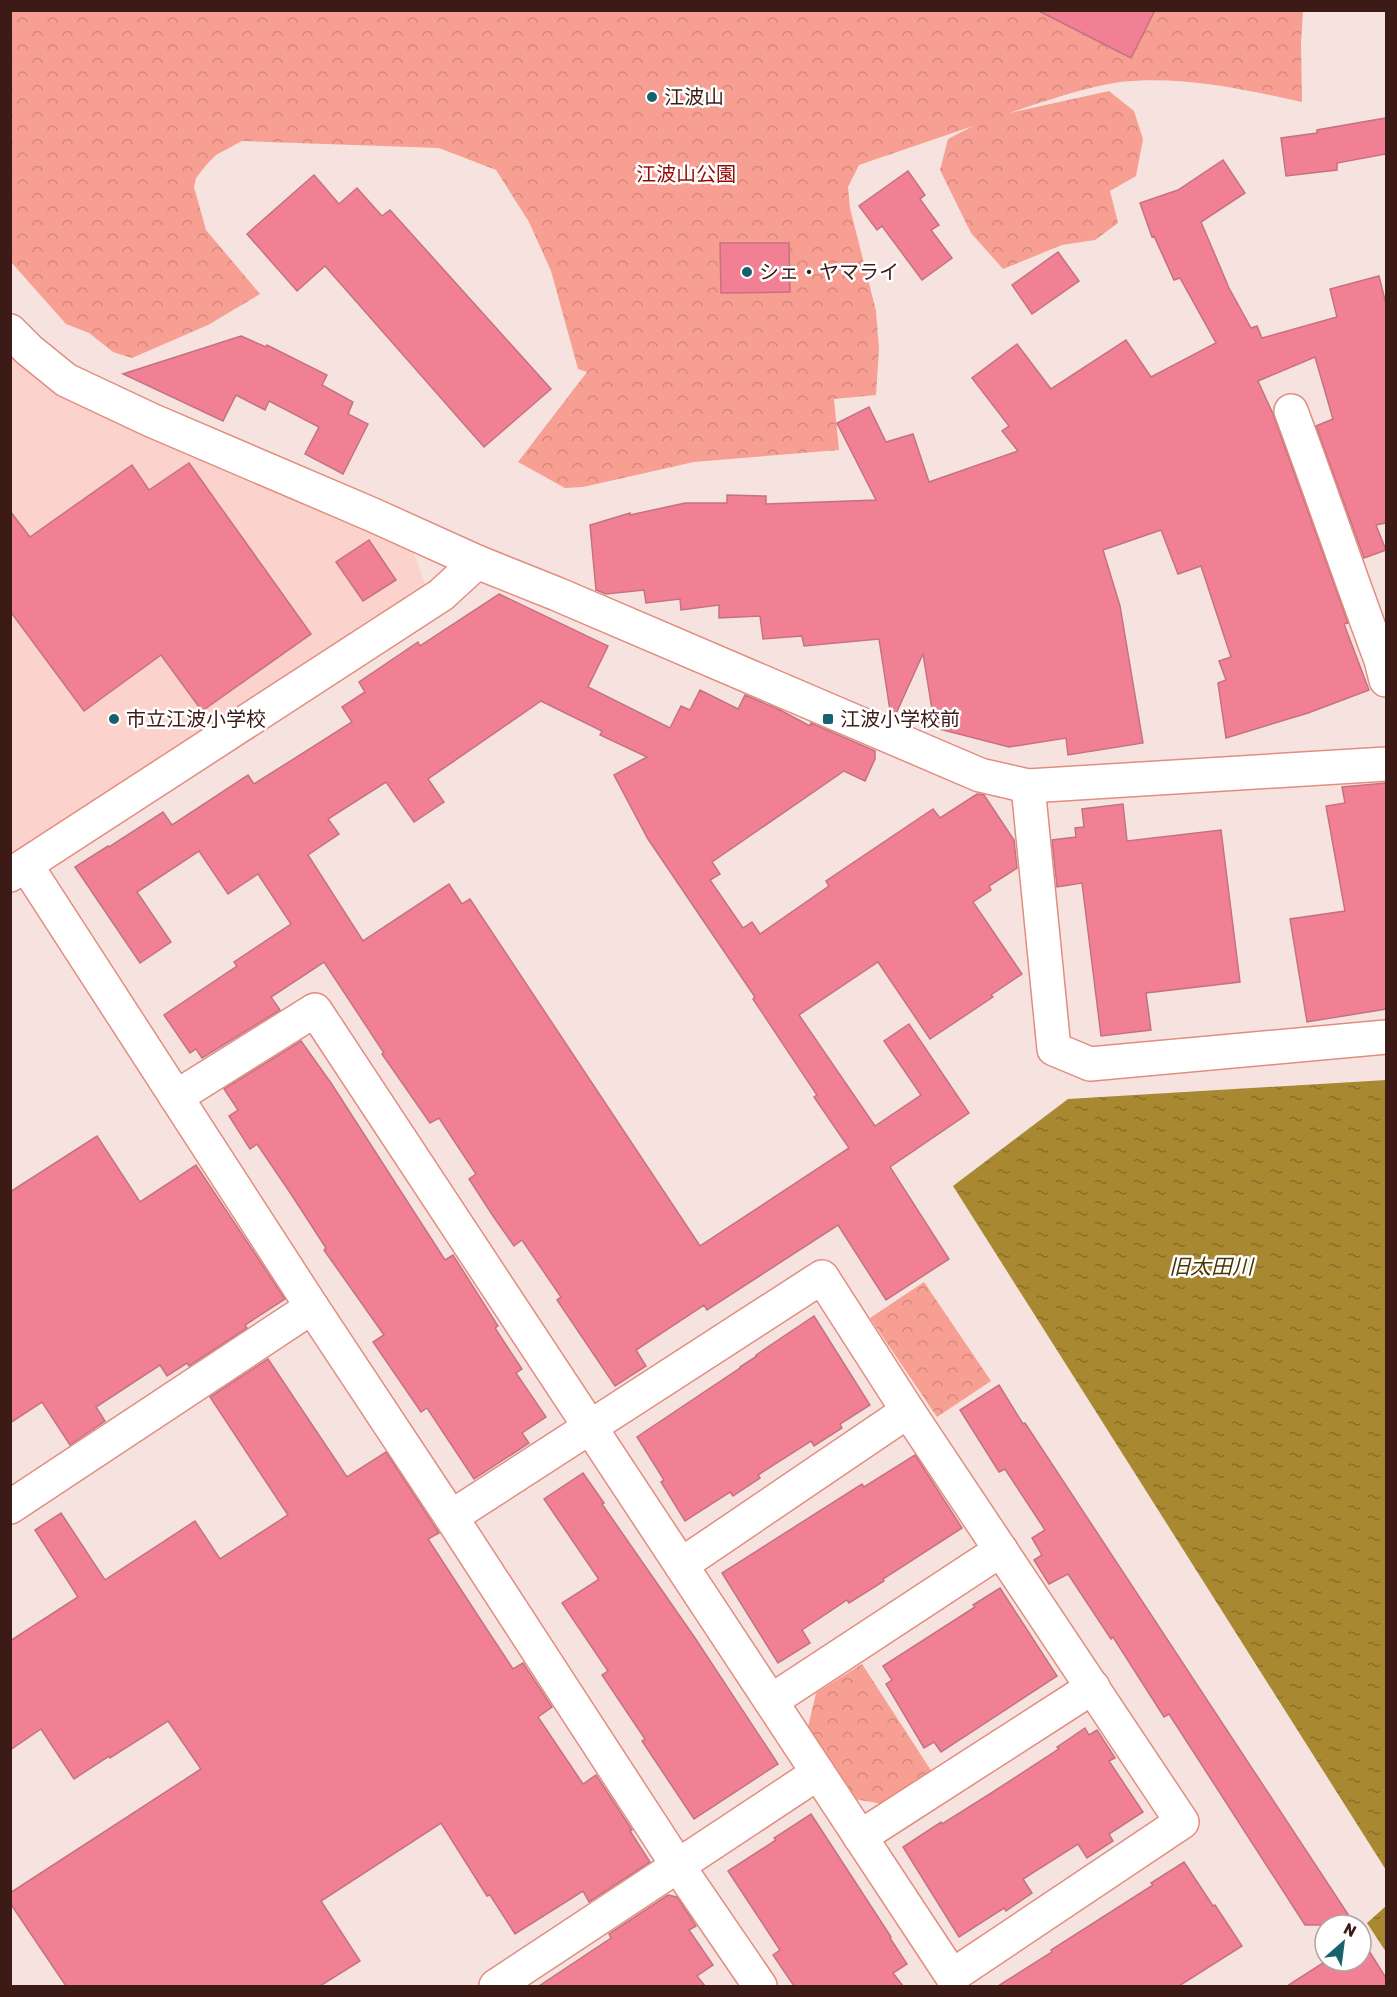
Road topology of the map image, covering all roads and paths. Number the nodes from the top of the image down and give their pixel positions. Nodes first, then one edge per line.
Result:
1 (10, 331) edge
2 (1291, 411) dead end
3 (477, 562) junction
4 (1386, 680) edge
5 (1386, 764) edge
6 (1028, 786) junction
7 (18, 870) edge
8 (1386, 1037) edge
9 (176, 1097) junction
10 (312, 1307) junction
11 (908, 1411) junction
12 (588, 1427) junction
13 (10, 1507) edge
14 (451, 1517) junction
15 (1001, 1550) junction
16 (681, 1565) junction
17 (1093, 1688) junction
18 (771, 1701) junction
19 (818, 1773) junction
20 (860, 1837) junction
21 (678, 1866) junction
22 (496, 1986) edge
23 (760, 1986) edge

1 - 3 street
2 - 4 street
3 - 6 street
3 - 7 street
5 - 6 street
6 - 8 street
7 - 9 street
9 - 10 street
9 - 12 street
10 - 13 street
10 - 14 street
11 - 12 street
11 - 15 street
11 - 16 street
12 - 14 street
12 - 16 street
14 - 21 street
15 - 17 street
15 - 18 street
16 - 18 street
17 - 20 street
17 - 20 street
18 - 19 street
19 - 20 street
19 - 21 street
21 - 22 street
21 - 23 street

